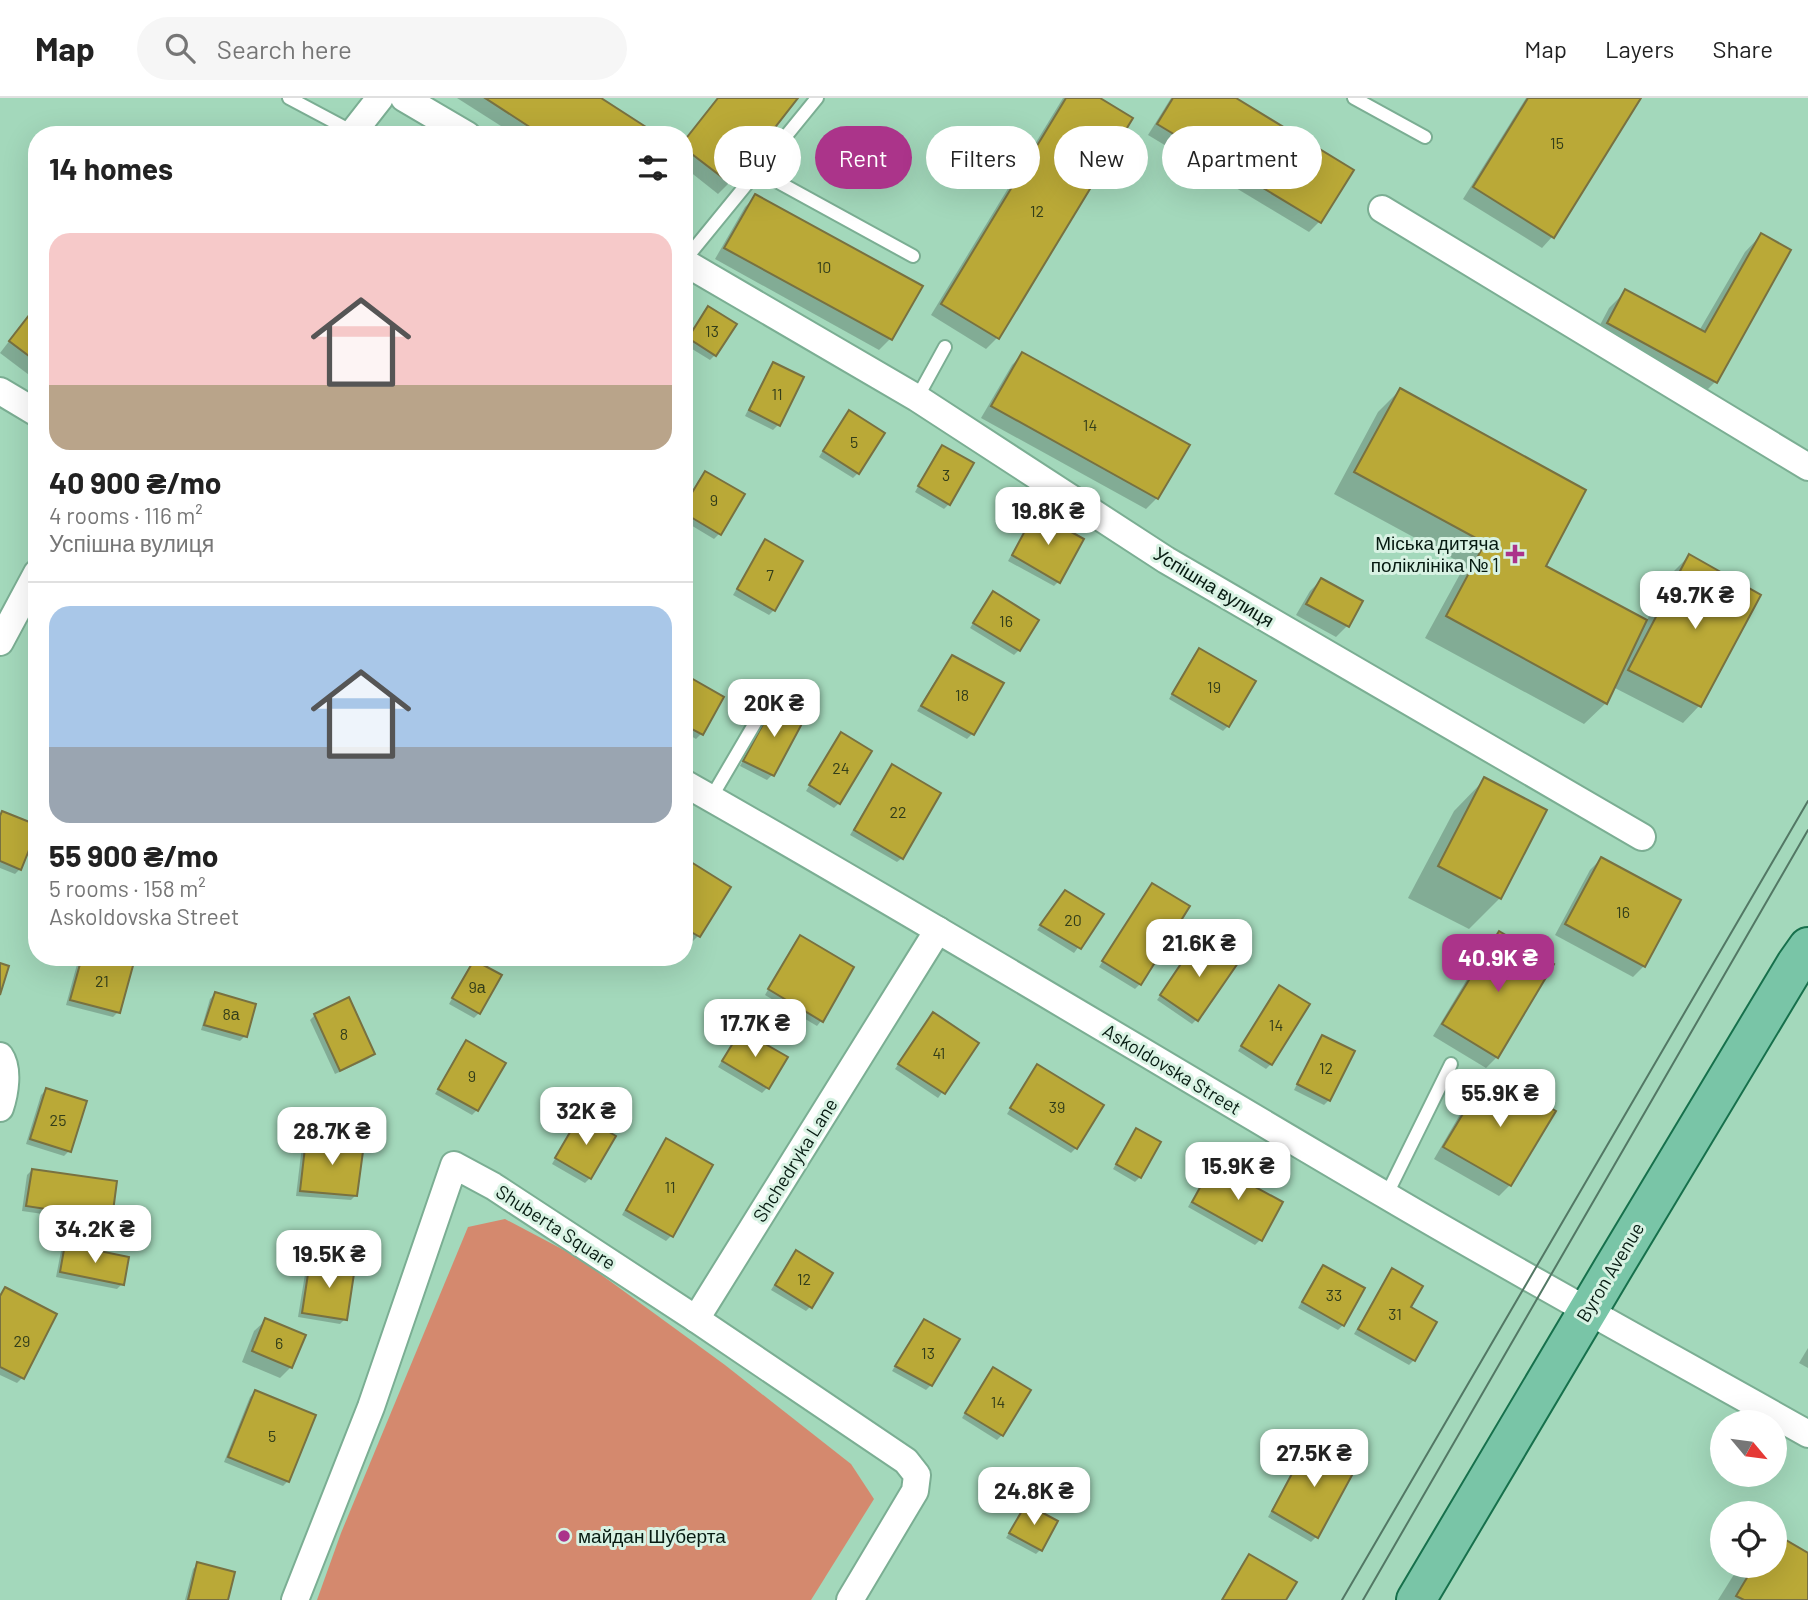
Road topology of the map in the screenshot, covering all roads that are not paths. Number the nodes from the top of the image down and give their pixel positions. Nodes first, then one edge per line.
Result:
1 (289, 98) edge
2 (380, 98) edge
3 (404, 98) edge
4 (817, 98) edge
5 (1354, 98) edge
6 (339, 126) edge
7 (358, 126) edge
8 (452, 126) edge
9 (794, 126) edge
10 (1425, 136) dead end
11 (743, 189) edge
12 (791, 189) edge
13 (1382, 209) dead end
14 (693, 250) edge
15 (914, 256) dead end
16 (693, 266) edge
17 (945, 347) dead end
18 (0, 391) edge
19 (917, 398) junction
20 (28, 407) edge
21 (1808, 467) edge
22 (28, 590) edge
23 (0, 642) edge
24 (772, 694) dead end
25 (693, 788) edge
26 (711, 798) junction
27 (1642, 837) dead end
28 (938, 930) junction
29 (1808, 947) edge
30 (0, 1056) edge
31 (1451, 1064) dead end
32 (0, 1108) edge
33 (1386, 1196) junction
34 (1588, 1310) junction
35 (696, 1319) junction
36 (1808, 1434) edge
37 (295, 1600) edge
38 (850, 1600) edge
39 (1416, 1600) edge

1 - 6 lane
2 - 7 street
3 - 8 street
4 - 9 lane
5 - 10 lane
11 - 14 lane
12 - 15 lane
13 - 21 street
16 - 19 street, Успішна вулиця
17 - 19 lane
18 - 20 street
19 - 27 street, Успішна вулиця
22 - 23 street
24 - 26 lane
25 - 26 street, Askoldovska Street
26 - 28 street, Askoldovska Street
28 - 33 street, Askoldovska Street
28 - 35 street, Shchedryka Lane
29 - 34 main road, Byron Avenue
30 - 32 street
31 - 33 lane
33 - 34 street, Askoldovska Street
34 - 36 street, Askoldovska Street
34 - 39 main road, Byron Avenue
35 - 37 street, Shuberta Square
35 - 38 street, Shuberta Square

